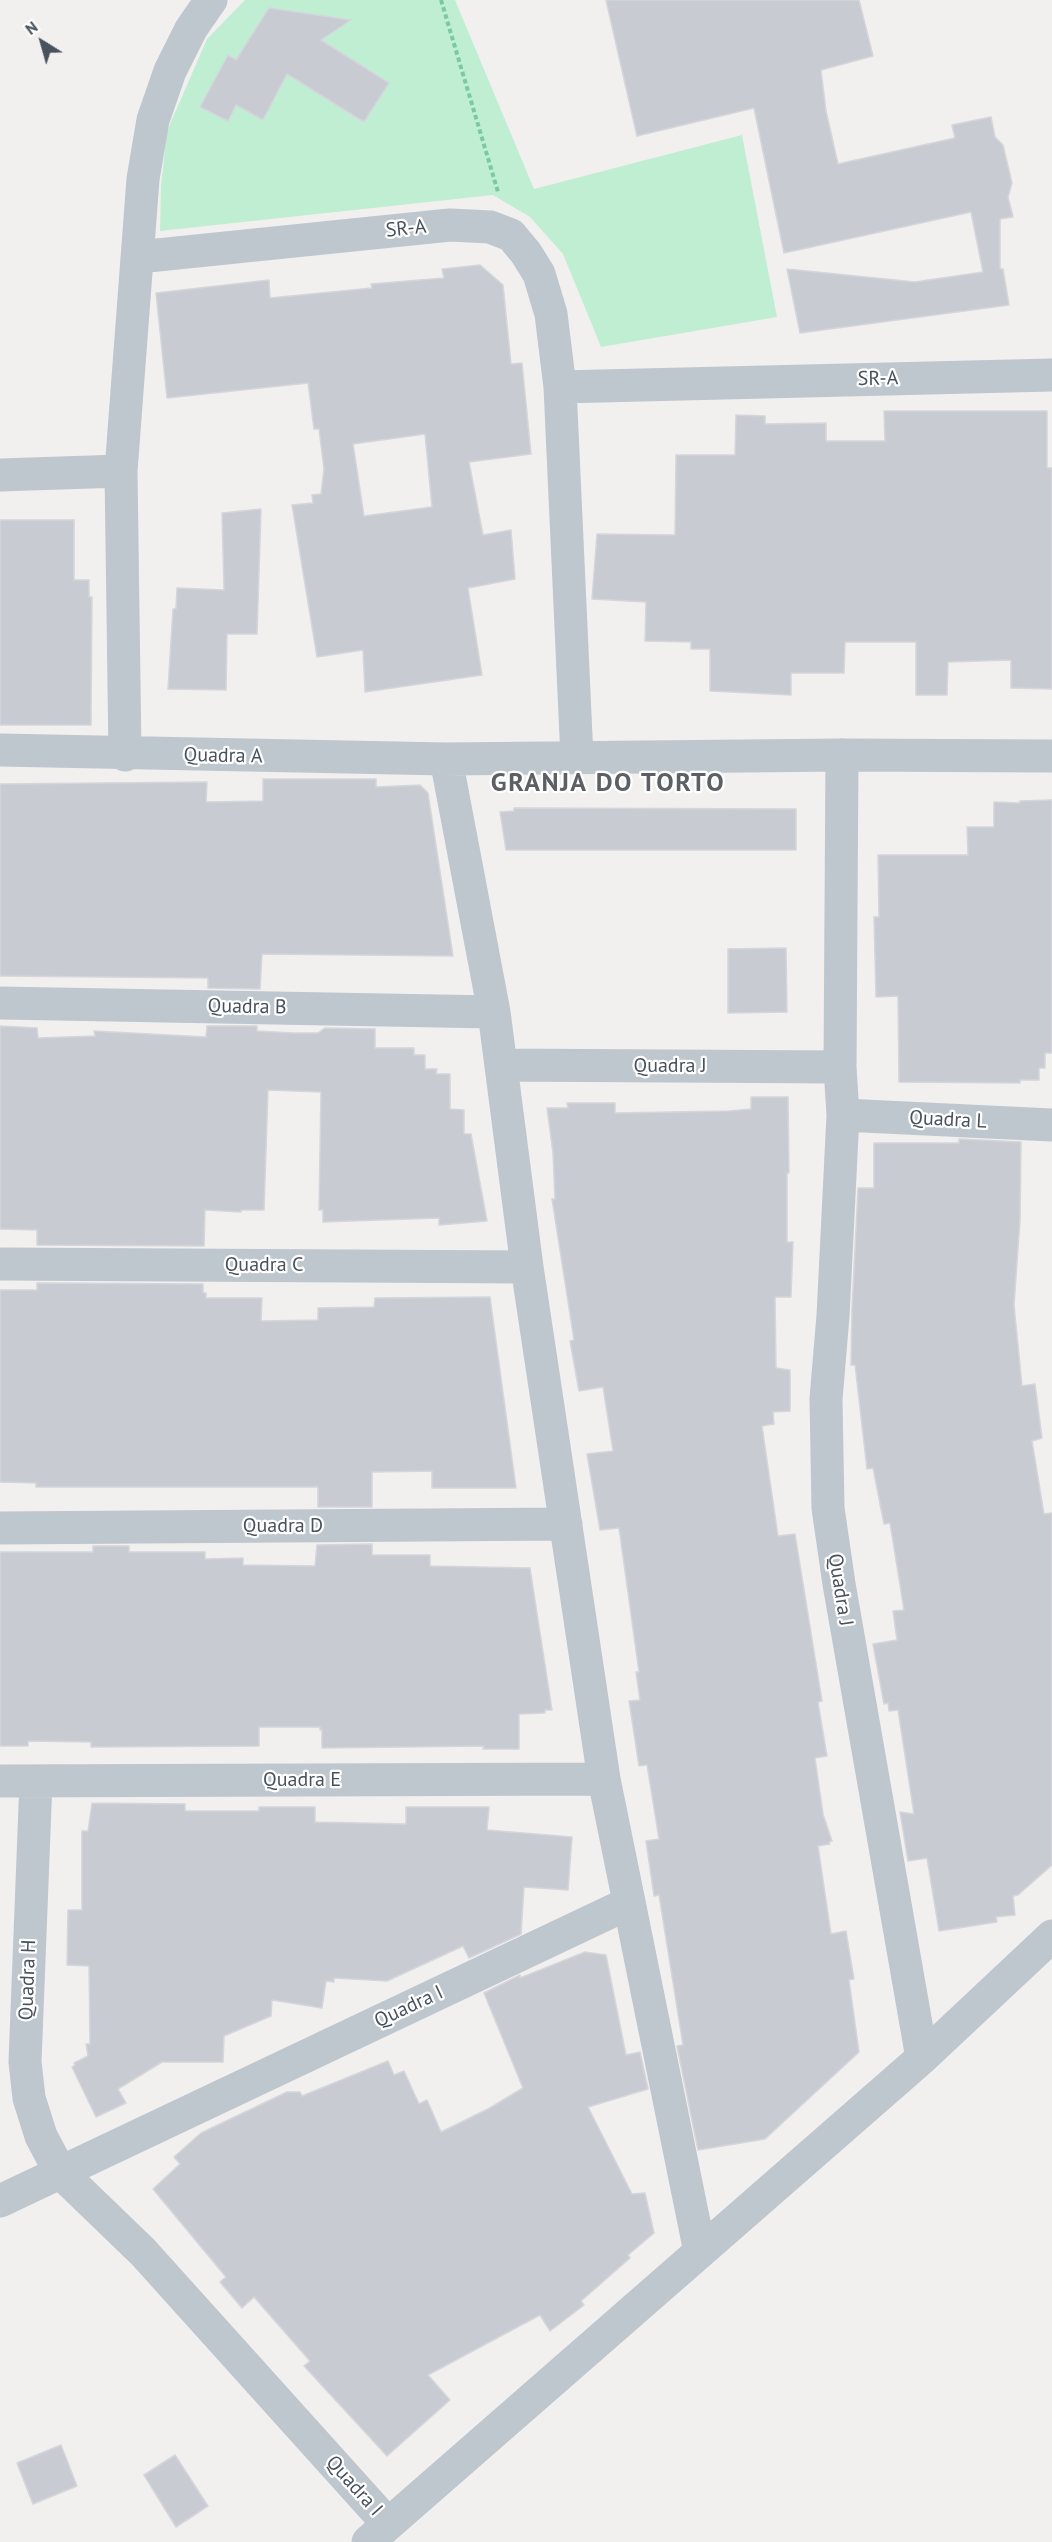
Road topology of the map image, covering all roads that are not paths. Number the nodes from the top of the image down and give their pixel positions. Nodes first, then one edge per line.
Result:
1 (211, 0) edge
2 (138, 257) junction
3 (1052, 375) edge
4 (560, 387) junction
5 (121, 471) junction
6 (0, 475) edge
7 (0, 750) edge
8 (125, 754) junction
9 (842, 755) junction
10 (1052, 756) edge
11 (577, 758) junction
12 (446, 759) junction
13 (0, 1003) edge
14 (494, 1011) junction
15 (501, 1065) junction
16 (840, 1067) junction
17 (843, 1115) junction
18 (1052, 1125) edge
19 (0, 1264) edge
20 (527, 1267) junction
21 (566, 1524) junction
22 (0, 1528) edge
23 (604, 1779) junction
24 (0, 1781) edge
25 (36, 1781) junction
26 (627, 1904) junction
27 (1052, 1936) edge
28 (922, 2058) junction
29 (60, 2172) junction
30 (0, 2201) edge
31 (700, 2252) junction
32 (378, 2533) edge

1 - 2 street
2 - 4 street, SR-A
2 - 5 street
3 - 4 street, SR-A
4 - 11 street
5 - 6 street
5 - 8 street
7 - 8 street, Quadra A
8 - 12 street, Quadra A
9 - 10 street
9 - 11 street
9 - 16 street, Quadra J
11 - 12 street
12 - 14 street
13 - 14 street, Quadra B
14 - 15 street
15 - 16 street, Quadra J
15 - 20 street
16 - 17 street, Quadra J
17 - 18 street, Quadra L
17 - 28 street, Quadra J
19 - 20 street, Quadra C
20 - 21 street
21 - 22 street, Quadra D
21 - 23 street
23 - 25 street, Quadra E
23 - 26 street
24 - 25 street, Quadra E
25 - 29 street, Quadra H
26 - 29 street, Quadra I
26 - 31 street
27 - 28 street, Quadra I
28 - 31 street, Quadra I
29 - 30 street, Quadra I
29 - 32 street, Quadra I
31 - 32 street, Quadra I

